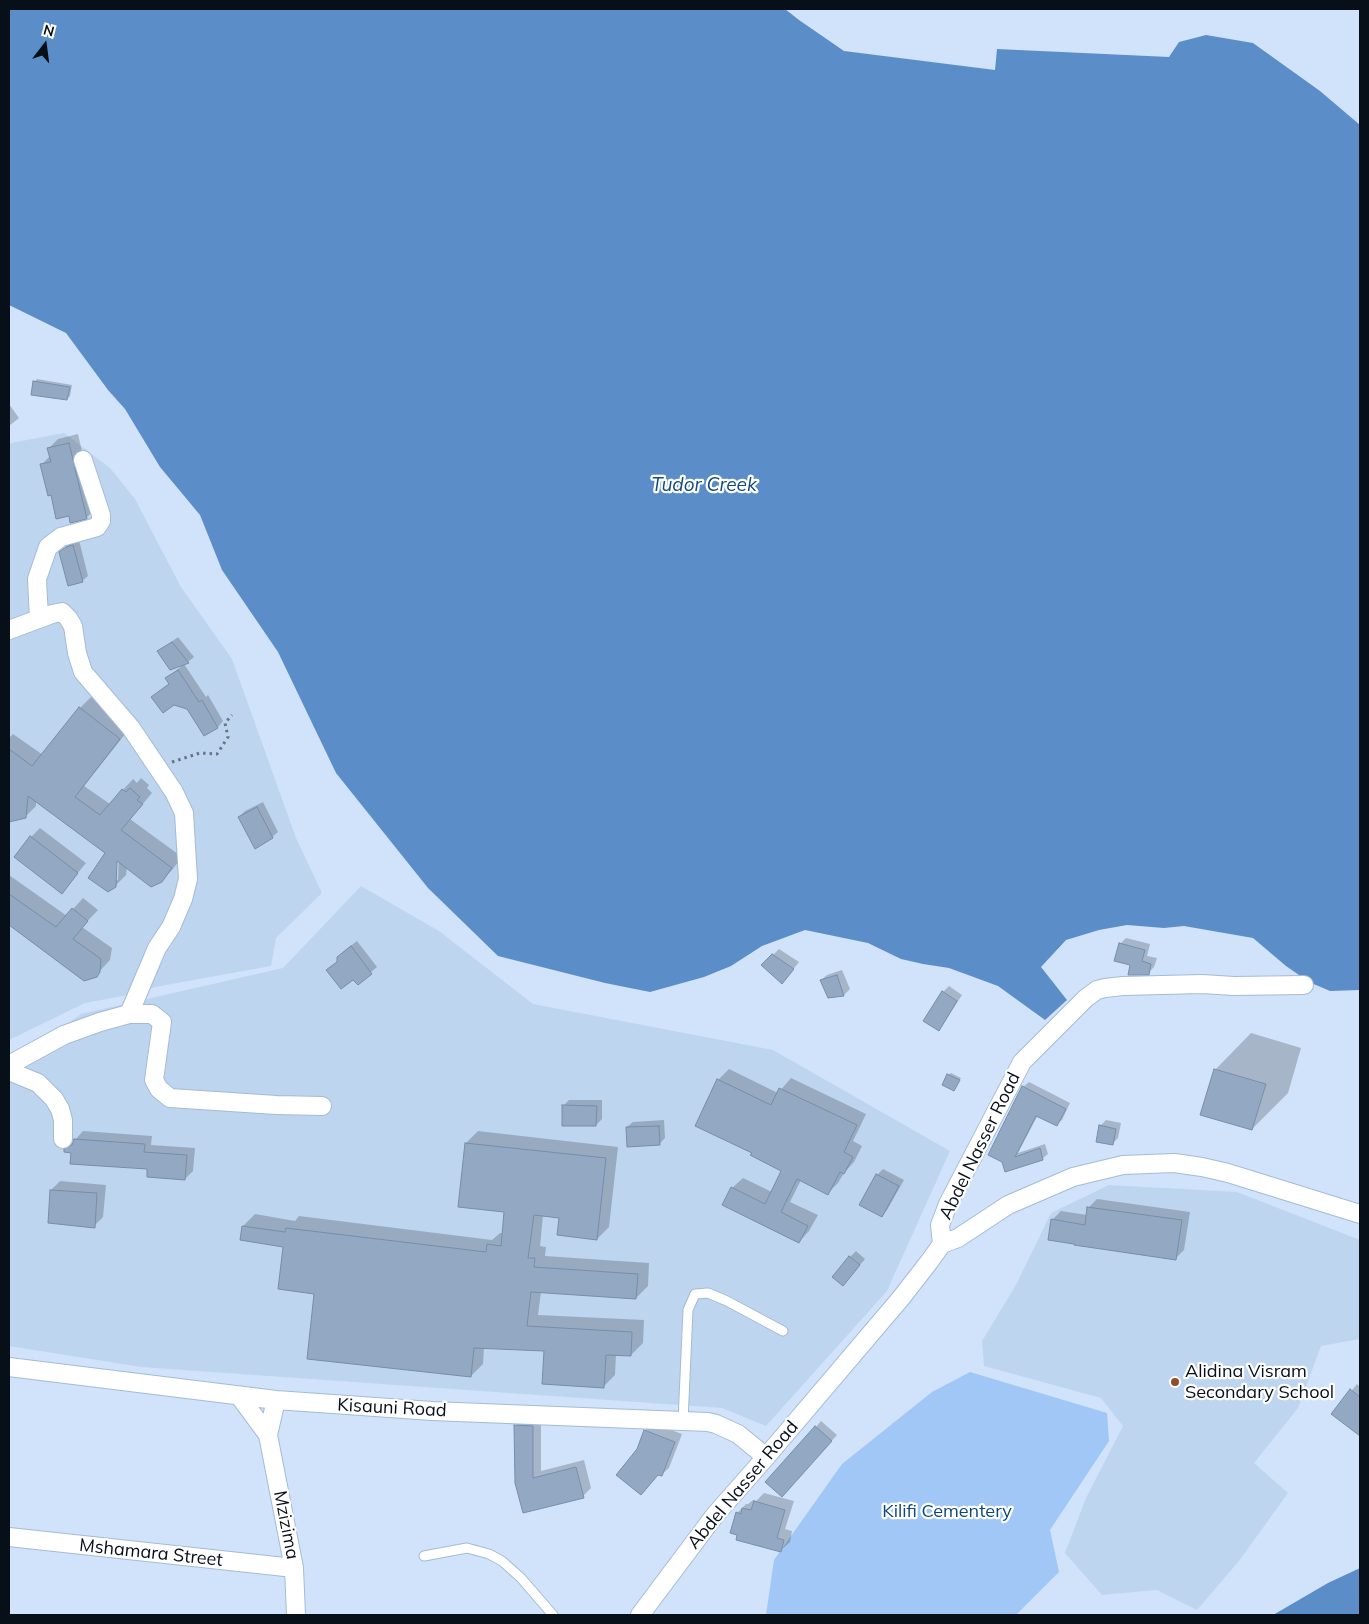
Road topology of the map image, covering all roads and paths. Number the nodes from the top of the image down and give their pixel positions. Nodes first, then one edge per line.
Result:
1 (83, 460) dead end
2 (39, 618) junction
3 (9, 630) edge
4 (232, 715) dead end
5 (158, 768) junction
6 (1304, 985) dead end
7 (129, 1014) junction
8 (9, 1065) edge
9 (9, 1071) edge
10 (322, 1106) dead end
11 (63, 1139) dead end
12 (1360, 1214) edge
13 (942, 1244) junction
14 (783, 1331) dead end
15 (9, 1367) edge
16 (240, 1397) junction
17 (276, 1400) junction
18 (684, 1421) junction
19 (268, 1435) junction
20 (766, 1458) junction
21 (9, 1537) edge
22 (424, 1556) dead end
23 (294, 1568) junction
24 (296, 1615) edge
25 (553, 1615) edge
26 (640, 1615) edge

1 - 2 street
2 - 3 street
2 - 5 street
4 - 5 path
5 - 7 street
6 - 13 street, Abdel Nasser Road
7 - 8 street
7 - 10 street
9 - 11 street
12 - 13 street
13 - 20 street, Abdel Nasser Road
14 - 18 lane
15 - 16 street, Kisauni Road
16 - 17 street, Kisauni Road
16 - 19 street
17 - 18 street, Kisauni Road
17 - 19 street
18 - 20 street, Kisauni Road
19 - 23 street, Mzizima
20 - 26 street, Abdel Nasser Road
21 - 23 street, Mshamara Street
22 - 25 lane
23 - 24 street, Mzizima

